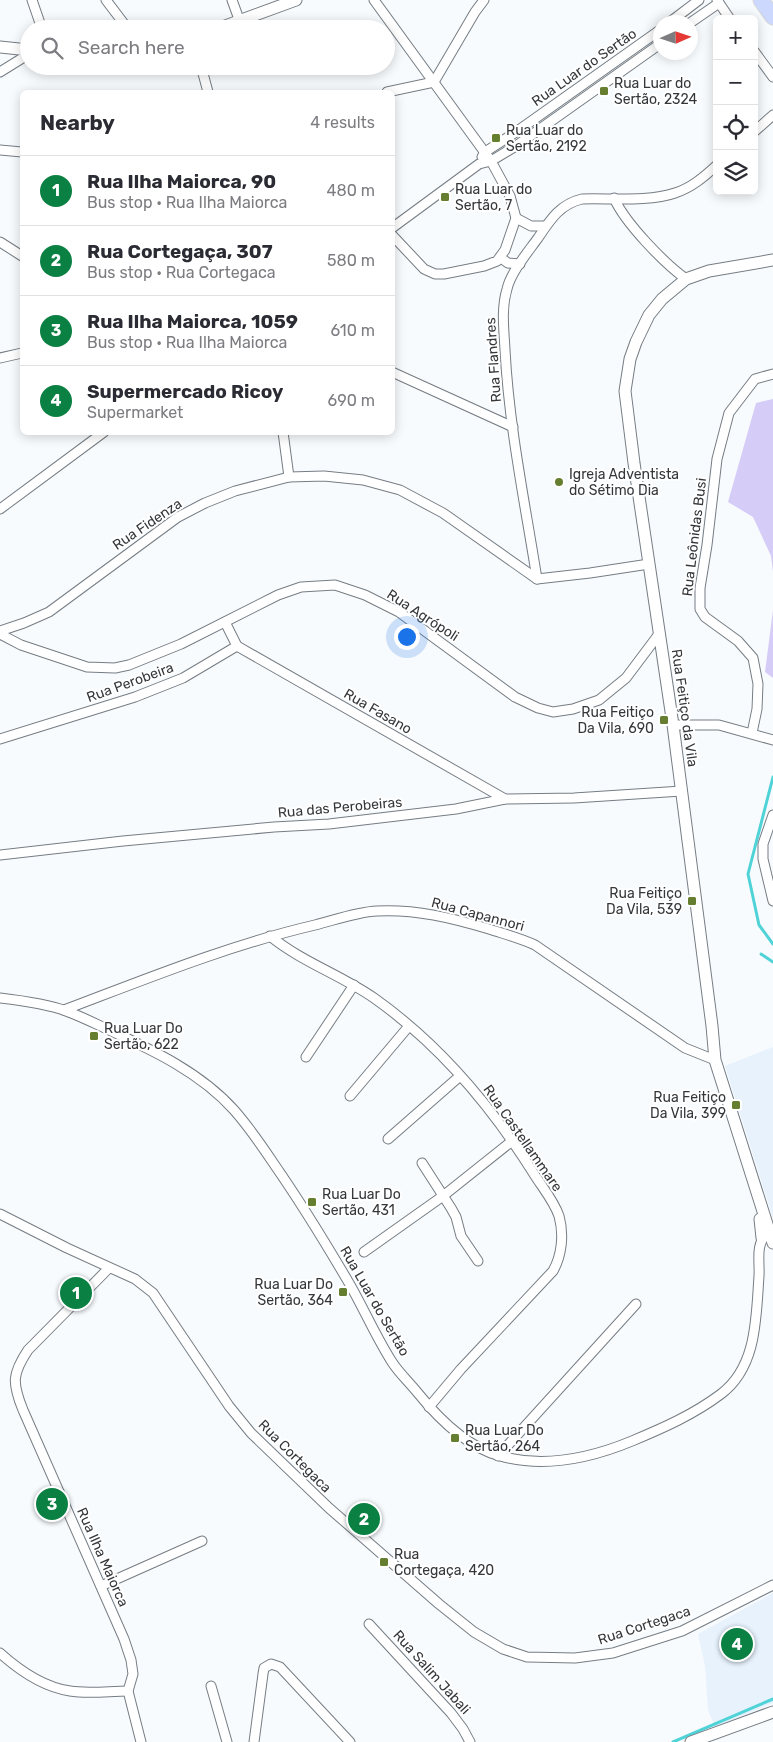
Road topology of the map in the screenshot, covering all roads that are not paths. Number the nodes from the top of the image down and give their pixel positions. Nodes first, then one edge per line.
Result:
1 (32, 0) edge
2 (106, 0) edge
3 (232, 0) edge
4 (296, 0) edge
5 (374, 0) edge
6 (484, 0) edge
7 (699, 0) edge
8 (761, 0) edge
9 (718, 2) edge
10 (679, 15) edge
11 (727, 15) edge
12 (698, 17) edge
13 (773, 17) edge
14 (39, 20) edge
15 (121, 20) edge
16 (239, 20) edge
17 (245, 20) edge
18 (389, 20) edge
19 (395, 29) edge
20 (653, 35) edge
21 (638, 46) junction
22 (0, 47) edge
23 (20, 49) edge
24 (653, 50) edge
25 (646, 55) junction
26 (758, 56) edge
27 (20, 60) edge
28 (0, 72) edge
29 (203, 75) edge
30 (773, 77) edge
31 (434, 82) junction
32 (207, 90) edge
33 (395, 90) edge
34 (773, 115) edge
35 (758, 128) edge
36 (0, 150) edge
37 (20, 152) edge
38 (485, 152) junction
39 (491, 161) junction
40 (479, 164) junction
41 (713, 169) edge
42 (614, 198) junction
43 (516, 218) junction
44 (395, 226) edge
45 (545, 226) junction
46 (395, 238) edge
47 (0, 242) edge
48 (20, 255) edge
49 (501, 258) junction
50 (773, 260) edge
51 (520, 264) junction
52 (686, 279) junction
53 (20, 353) edge
54 (0, 358) edge
55 (395, 373) edge
56 (773, 374) edge
57 (513, 427) junction
58 (100, 435) edge
59 (282, 435) edge
60 (289, 477) junction
61 (0, 509) edge
62 (648, 564) junction
63 (537, 579) junction
64 (225, 622) junction
65 (0, 632) edge
66 (659, 634) junction
67 (237, 646) junction
68 (673, 725) junction
69 (752, 733) junction
70 (0, 739) edge
71 (773, 740) edge
72 (682, 791) junction
73 (505, 799) junction
74 (773, 815) edge
75 (0, 855) edge
76 (769, 872) edge
77 (773, 901) edge
78 (270, 936) junction
79 (354, 985) junction
80 (0, 998) edge
81 (64, 1010) junction
82 (409, 1026) junction
83 (306, 1057) dead end
84 (715, 1060) junction
85 (460, 1076) junction
86 (350, 1096) dead end
87 (388, 1139) dead end
88 (512, 1141) junction
89 (422, 1163) dead end
90 (443, 1196) junction
91 (0, 1214) edge
92 (768, 1238) edge
93 (364, 1252) dead end
94 (478, 1261) dead end
95 (109, 1268) junction
96 (636, 1304) dead end
97 (429, 1407) junction
98 (498, 1456) junction
99 (202, 1541) dead end
100 (773, 1585) edge
101 (101, 1586) junction
102 (369, 1624) dead end
103 (0, 1653) edge
104 (211, 1686) dead end
105 (128, 1691) junction
106 (773, 1712) edge
107 (141, 1742) edge
108 (228, 1742) edge
109 (254, 1742) edge
110 (350, 1742) edge
111 (470, 1742) edge
112 (691, 1742) edge

1 - 14 street
2 - 15 street
3 - 16 street
4 - 17 street
5 - 18 street
6 - 31 street
7 - 10 street
8 - 13 main road
9 - 11 street
9 - 12 street
19 - 31 street
20 - 21 street, Rua Luar do Sertão
21 - 25 street
21 - 38 street, Rua Luar do Sertão
22 - 23 street
24 - 25 street, Rua Luar do Sertão
25 - 39 street, Rua Luar do Sertão
26 - 30 street
27 - 28 street
29 - 32 street
31 - 33 street
31 - 38 street
34 - 35 street
36 - 37 street
38 - 39 street
38 - 40 street, Rua Luar do Sertão
39 - 40 street, Rua Luar do Sertão
39 - 43 street
40 - 44 street, Rua Luar do Sertão
41 - 42 street, Rua Flandres
42 - 45 street, Rua Flandres
42 - 52 street
43 - 45 street
43 - 49 street
45 - 51 street, Rua Flandres
46 - 49 street
47 - 48 street
49 - 51 street
50 - 52 street, Rua Feitiço da Vila
51 - 57 street, Rua Flandres
52 - 62 street, Rua Feitiço da Vila
53 - 54 street
55 - 57 street
56 - 69 street, Rua Leônidas Busi
57 - 63 street, Rua Flandres
58 - 61 street
59 - 60 street
60 - 63 street, Rua Fidenza
60 - 65 street, Rua Fidenza
62 - 63 street
62 - 66 street, Rua Feitiço da Vila
64 - 65 street, Rua Agrópoli
64 - 66 street, Rua Agrópoli
64 - 67 street
66 - 68 street, Rua Feitiço da Vila
67 - 70 street, Rua Perobeira
67 - 73 street, Rua Fasano
68 - 69 street
68 - 72 street, Rua Feitiço da Vila
69 - 71 street
72 - 73 street, Rua das Perobeiras
72 - 84 street, Rua Feitiço da Vila
73 - 75 street, Rua das Perobeiras
74 - 76 street
76 - 77 street
78 - 79 street, Rua Castellammare
78 - 81 street, Rua Capannori
78 - 84 street, Rua Capannori
79 - 82 street, Rua Castellammare
79 - 83 street
80 - 81 street, Rua Luar do Sertão
81 - 97 street, Rua Luar do Sertão
82 - 85 street, Rua Castellammare
82 - 86 street
84 - 92 street, Rua Feitiço da Vila
85 - 87 street
85 - 88 street, Rua Castellammare
88 - 90 street
88 - 97 street, Rua Castellammare
89 - 90 street
90 - 93 street
90 - 94 street
91 - 95 street, Rua Cortegaca
92 - 98 street, Rua Luar do Sertão
95 - 100 street, Rua Cortegaca
95 - 101 street, Rua Ilha Maiorca
96 - 98 street
97 - 98 street, Rua Luar do Sertão
99 - 101 street
101 - 105 street, Rua Ilha Maiorca
102 - 111 street, Rua Salim Jabali
103 - 105 street
104 - 108 street
105 - 107 street
106 - 112 street
109 - 110 street

